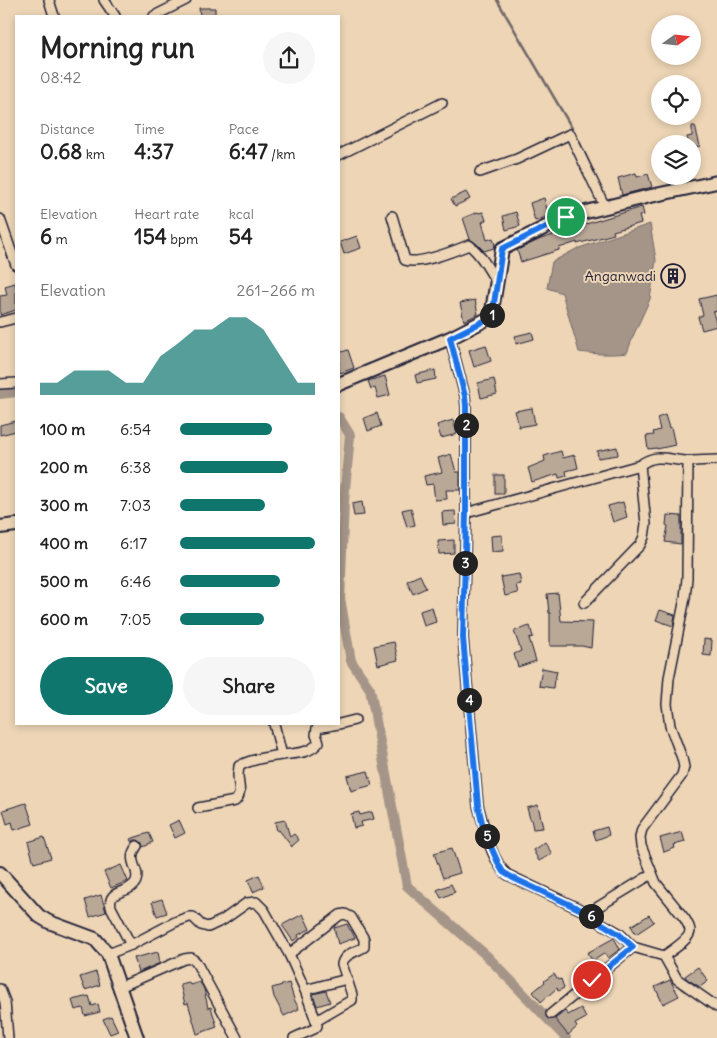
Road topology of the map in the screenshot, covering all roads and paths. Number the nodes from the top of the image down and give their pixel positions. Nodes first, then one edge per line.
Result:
1 (49, 0) edge
2 (104, 0) edge
3 (186, 0) edge
4 (54, 15) edge
5 (114, 15) edge
6 (156, 15) edge
7 (442, 103) dead end
8 (340, 154) edge
9 (480, 172) dead end
10 (717, 182) edge
11 (604, 207) junction
12 (392, 216) dead end
13 (0, 219) edge
14 (15, 262) edge
15 (497, 283) junction
16 (15, 318) edge
17 (0, 322) edge
18 (450, 338) junction
19 (15, 383) edge
20 (0, 384) edge
21 (340, 384) edge
22 (717, 460) edge
23 (688, 461) junction
24 (640, 465) junction
25 (466, 513) junction
26 (15, 525) edge
27 (0, 527) edge
28 (584, 603) dead end
29 (355, 720) dead end
30 (340, 724) edge
31 (274, 725) edge
32 (333, 725) edge
33 (282, 755) junction
34 (198, 808) dead end
35 (137, 846) dead end
36 (0, 873) edge
37 (652, 874) junction
38 (588, 913) junction
39 (130, 944) junction
40 (633, 947) junction
41 (108, 954) junction
42 (289, 954) junction
43 (664, 956) junction
44 (347, 979) junction
45 (120, 987) junction
46 (0, 989) edge
47 (305, 990) junction
48 (717, 1007) edge
49 (551, 1014) dead end
50 (316, 1021) junction
51 (8, 1038) edge
52 (137, 1038) edge
53 (237, 1038) edge
54 (294, 1038) edge

1 - 4 street
2 - 5 street
3 - 6 street
7 - 8 street
9 - 11 street
10 - 11 main road
11 - 15 main road
12 - 15 street
13 - 14 street
15 - 18 main road
16 - 17 street
18 - 21 main road
18 - 25 street
19 - 20 street
22 - 23 street
23 - 24 street
23 - 37 street
24 - 25 street
24 - 28 street
25 - 38 street
26 - 27 main road
29 - 30 street
31 - 33 street
32 - 33 street
33 - 34 street
35 - 39 street
36 - 41 main road
37 - 38 street
37 - 43 street
38 - 40 street
39 - 41 street
39 - 42 street
40 - 43 street
40 - 49 street
41 - 45 main road
42 - 44 street
42 - 47 street
43 - 48 street
44 - 47 street
44 - 50 street
45 - 52 main road
45 - 53 street
46 - 51 street
47 - 50 street
50 - 54 street

